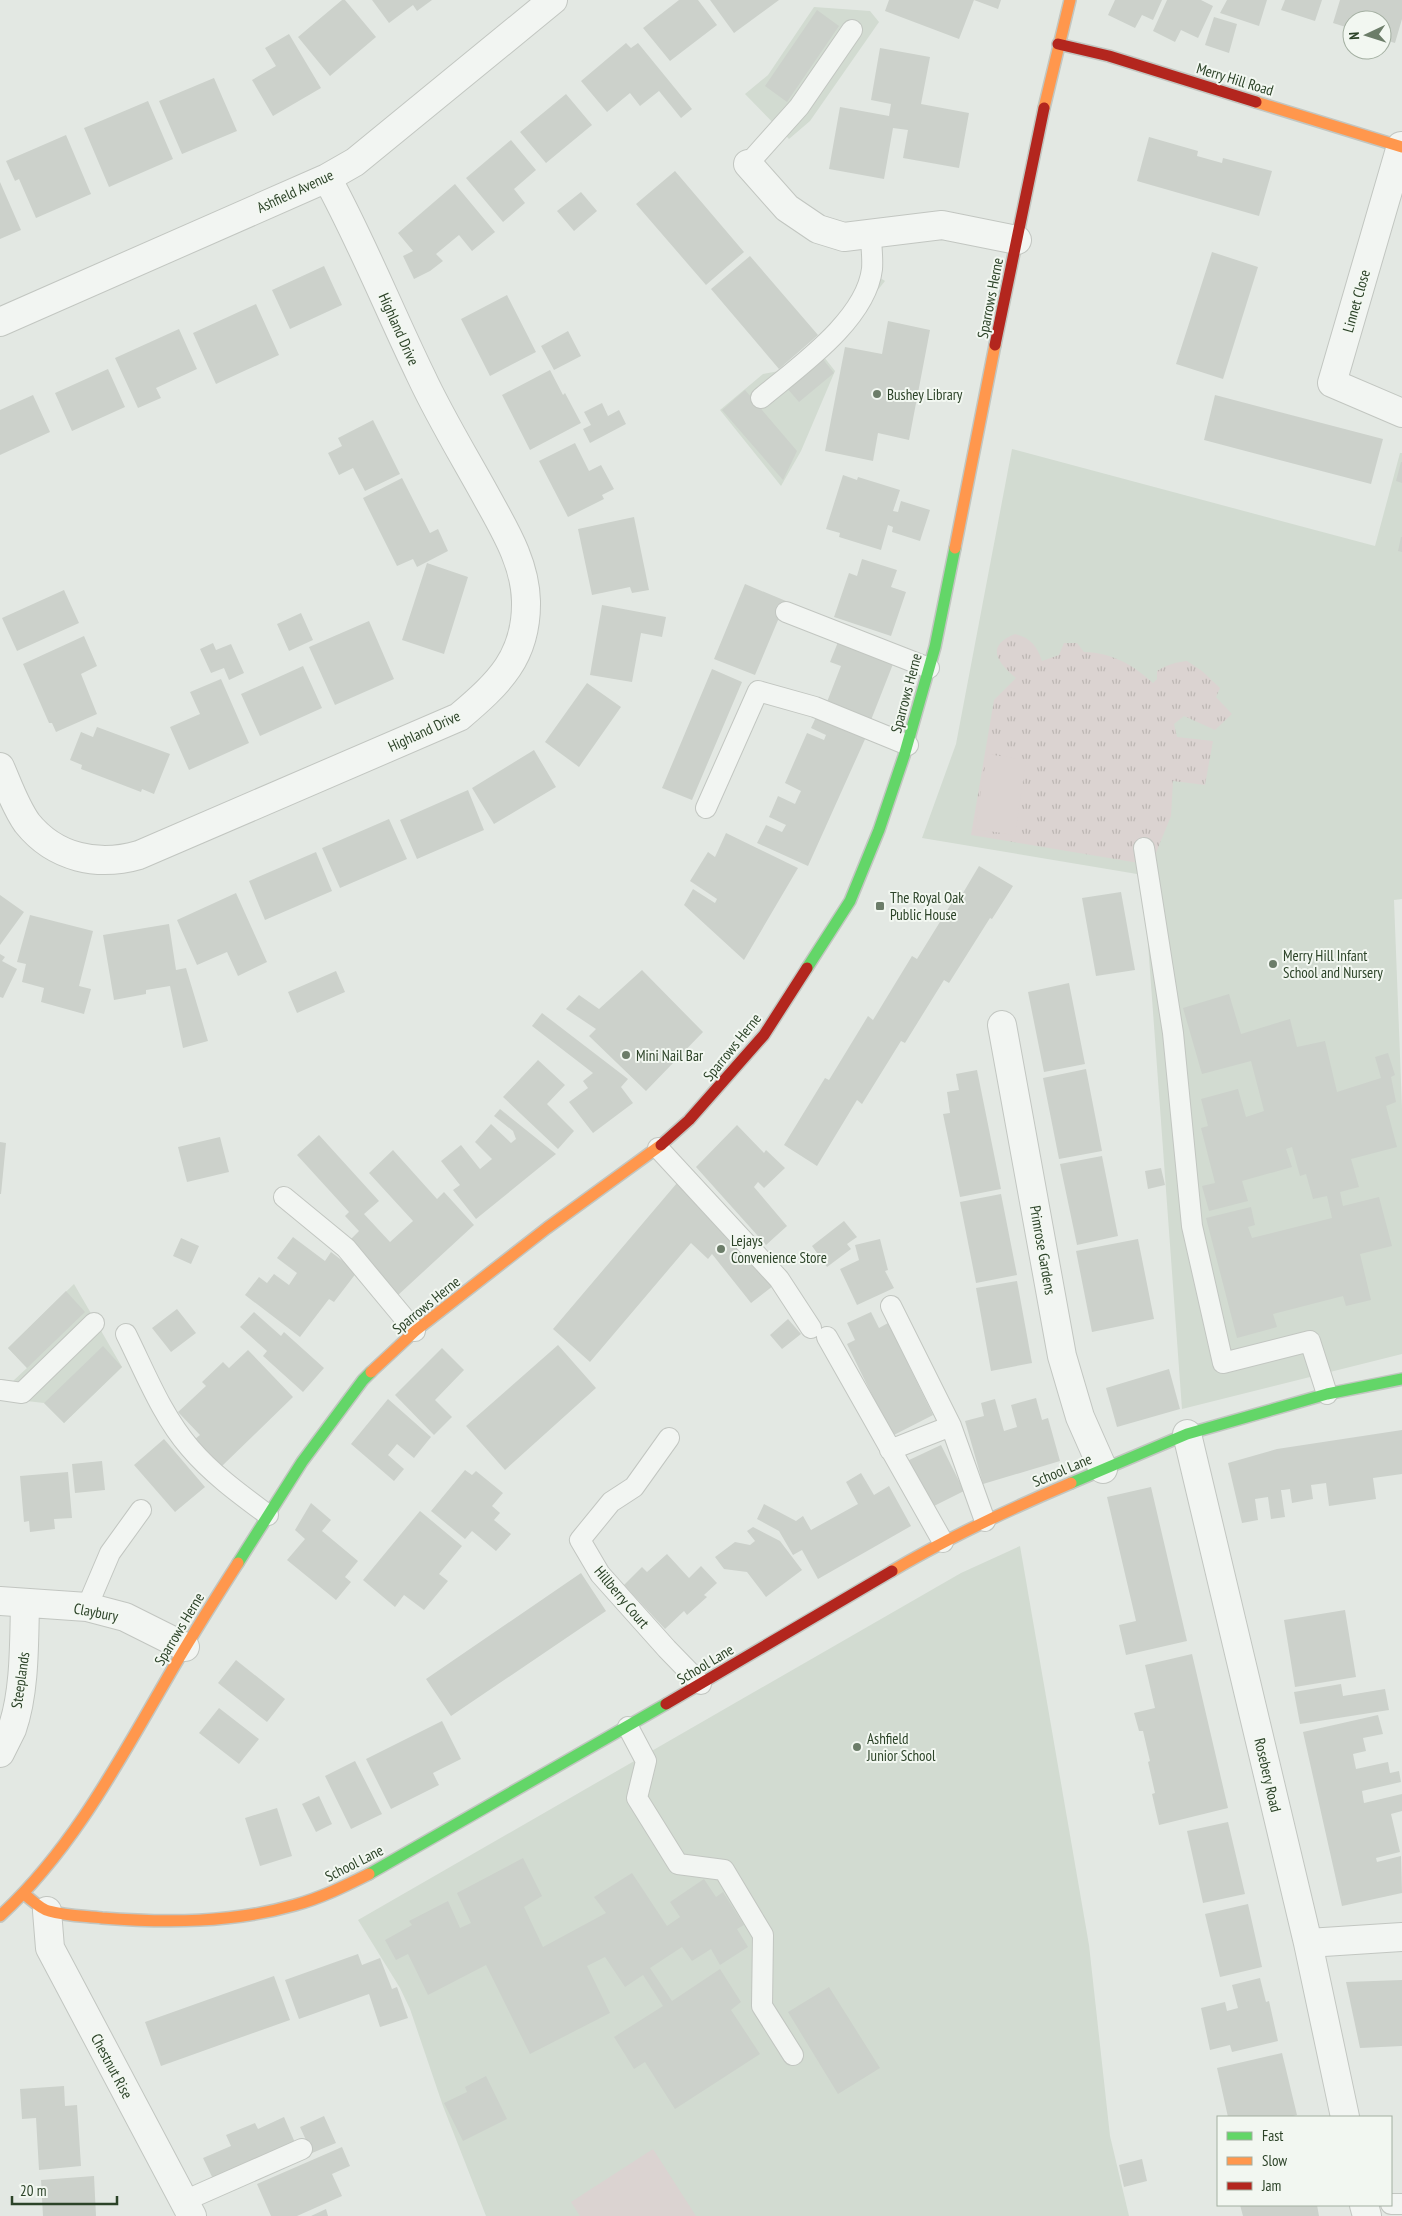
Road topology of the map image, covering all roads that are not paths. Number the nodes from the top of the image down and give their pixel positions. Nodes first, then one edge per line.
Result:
1 (553, 0) edge
2 (1070, 0) edge
3 (852, 30) dead end
4 (1058, 44) junction
5 (1401, 146) edge
6 (748, 164) joint
7 (327, 178) junction
8 (871, 235) junction
9 (1017, 240) junction
10 (0, 322) edge
11 (761, 398) dead end
12 (1402, 413) edge
13 (786, 612) dead end
14 (929, 668) junction
15 (908, 745) junction
16 (0, 767) edge
17 (706, 808) dead end
18 (1144, 848) dead end
19 (1002, 1025) dead end
20 (658, 1148) junction
21 (284, 1197) dead end
22 (891, 1306) dead end
23 (94, 1323) dead end
24 (415, 1331) junction
25 (126, 1334) dead end
26 (1402, 1379) edge
27 (0, 1390) edge
28 (1327, 1394) junction
29 (951, 1426) junction
30 (1188, 1434) junction
31 (669, 1438) dead end
32 (890, 1450) junction
33 (1103, 1469) junction
34 (141, 1510) dead end
35 (268, 1515) junction
36 (985, 1521) junction
37 (943, 1542) junction
38 (13, 1602) edge
39 (87, 1607) junction
40 (185, 1647) junction
41 (701, 1684) junction
42 (628, 1727) junction
43 (0, 1754) edge
44 (24, 1894) junction
45 (47, 1911) junction
46 (0, 1916) edge
47 (1402, 1937) edge
48 (1308, 1943) junction
49 (793, 2055) dead end
50 (1345, 2116) edge
51 (302, 2149) dead end
52 (188, 2208) edge

1 - 7 street, Ashfield Avenue
2 - 4 main road, Sparrows Herne
3 - 6 lane
4 - 5 main road, Merry Hill Road
4 - 9 main road, Sparrows Herne
5 - 12 street, Linnet Close
6 - 8 street
7 - 10 street, Ashfield Avenue
7 - 16 street, Highland Drive
8 - 9 street
8 - 11 lane
9 - 14 main road, Sparrows Herne
13 - 14 lane
14 - 15 main road, Sparrows Herne
15 - 17 lane
15 - 20 main road, Sparrows Herne
18 - 28 lane
19 - 33 street, Primrose Gardens
20 - 24 main road, Sparrows Herne
20 - 32 lane
21 - 24 lane
22 - 29 lane
23 - 27 lane
24 - 35 main road, Sparrows Herne
25 - 35 lane
26 - 28 main road, School Lane
28 - 30 main road, School Lane
29 - 32 lane
29 - 36 lane
30 - 33 main road, School Lane
30 - 48 street, Rosebery Road
31 - 41 lane, Hillberry Court
32 - 37 lane
33 - 36 main road, School Lane
34 - 39 lane
35 - 40 main road, Sparrows Herne
36 - 37 main road, School Lane
37 - 41 main road, School Lane
38 - 39 street, Claybury
38 - 43 street, Steeplands
39 - 40 street, Claybury
40 - 44 main road, Sparrows Herne
41 - 42 main road, School Lane
42 - 45 main road, School Lane
42 - 49 lane
44 - 45 main road
44 - 46 main road, Sparrows Herne
45 - 52 street, Chestnut Rise
47 - 48 street
48 - 50 street, Rosebery Road
51 - 52 lane

